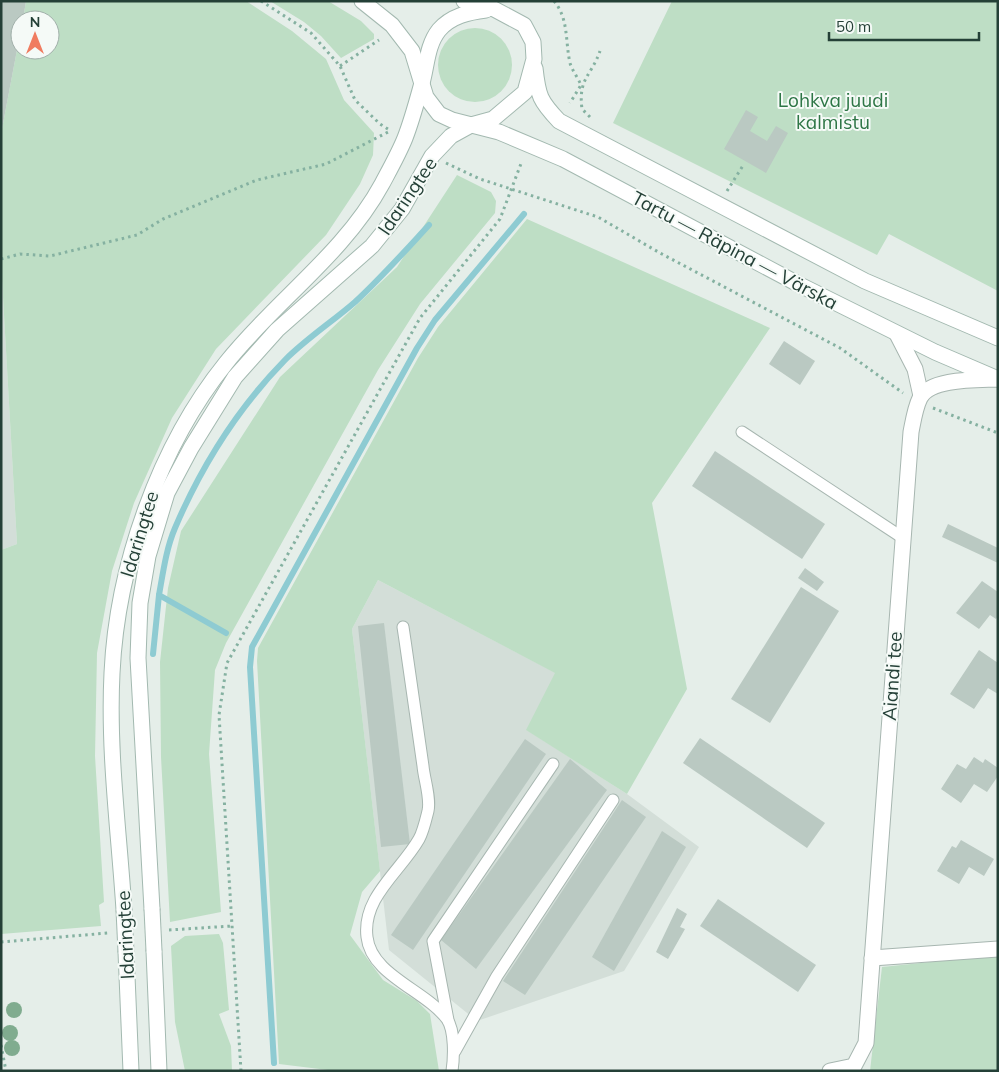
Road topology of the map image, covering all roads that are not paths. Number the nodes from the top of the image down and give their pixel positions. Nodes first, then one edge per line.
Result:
1 (362, 1) edge
2 (464, 1) edge
3 (494, 9) junction
4 (534, 59) junction
5 (422, 82) junction
6 (470, 125) junction
7 (897, 334) junction
8 (998, 338) edge
9 (998, 379) edge
10 (919, 400) junction
11 (742, 432) dead end
12 (903, 538) junction
13 (403, 627) dead end
14 (553, 764) dead end
15 (613, 800) dead end
16 (998, 949) edge
17 (872, 958) junction
18 (448, 1020) junction
19 (455, 1051) junction
20 (130, 1071) edge
21 (159, 1071) edge
22 (452, 1071) edge
23 (830, 1071) edge

1 - 5 main road
2 - 3 main road
3 - 4 main road
3 - 5 main road
4 - 6 main road
4 - 8 main road, Tartu — Räpina — Värska
5 - 6 main road
5 - 20 main road, Idaringtee, bridge
6 - 7 main road, Tartu — Räpina — Värska
6 - 21 main road, Idaringtee, bridge
7 - 9 main road, Tartu — Räpina — Värska
7 - 10 main road, Aiandi tee
9 - 10 main road
10 - 12 main road, Aiandi tee
11 - 12 lane
12 - 17 main road, Aiandi tee
13 - 18 lane
14 - 18 lane
15 - 19 lane
16 - 17 main road
17 - 23 main road, Aiandi tee
18 - 19 lane
19 - 22 lane

